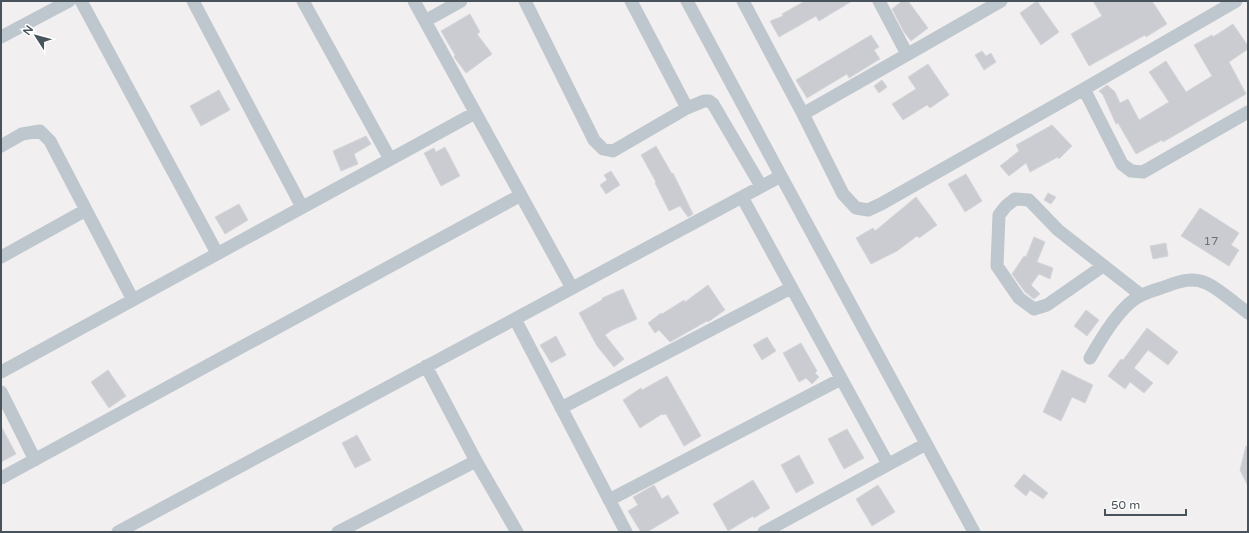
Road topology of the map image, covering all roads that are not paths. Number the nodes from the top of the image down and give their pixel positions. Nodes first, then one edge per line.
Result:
1 (69, 1) edge
2 (81, 1) edge
3 (193, 1) edge
4 (303, 1) edge
5 (414, 1) edge
6 (461, 1) edge
7 (525, 1) edge
8 (631, 1) edge
9 (687, 1) edge
10 (743, 1) edge
11 (879, 1) edge
12 (1001, 1) edge
13 (1236, 1) edge
14 (425, 21) junction
15 (1, 37) edge
16 (908, 54) junction
17 (1084, 89) junction
18 (687, 108) junction
19 (1248, 112) edge
20 (475, 113) junction
21 (804, 114) junction
22 (1, 146) edge
23 (390, 159) junction
24 (781, 176) junction
25 (762, 186) junction
26 (521, 195) junction
27 (742, 197) junction
28 (302, 207) junction
29 (86, 210) junction
30 (217, 253) junction
31 (1, 257) edge
32 (1103, 266) junction
33 (572, 288) junction
34 (792, 288) junction
35 (1141, 295) junction
36 (133, 300) junction
37 (1248, 313) edge
38 (515, 319) junction
39 (1090, 358) dead end
40 (426, 366) junction
41 (1, 372) edge
42 (841, 380) junction
43 (1, 392) edge
44 (561, 408) junction
45 (926, 444) junction
46 (36, 460) junction
47 (476, 461) junction
48 (888, 464) junction
49 (1, 478) edge
50 (609, 500) junction
51 (118, 532) edge
52 (338, 532) edge
53 (517, 532) edge
54 (626, 532) edge
55 (764, 532) edge
56 (973, 532) edge

1 - 15 street
2 - 30 street
3 - 28 street
4 - 23 street
5 - 14 street
6 - 14 street
7 - 18 street
8 - 18 street
9 - 24 street
10 - 21 street
11 - 16 street
12 - 16 street
13 - 17 street
14 - 20 street
16 - 21 street
17 - 19 street
17 - 21 street
18 - 25 street
20 - 23 street
20 - 26 street
22 - 29 street
23 - 28 street
24 - 25 street
24 - 45 street
25 - 27 street
26 - 33 street
26 - 46 street
27 - 33 street
27 - 34 street
28 - 30 street
29 - 31 street
29 - 36 street
30 - 36 street
32 - 32 street
32 - 35 street
33 - 38 street
34 - 42 street
34 - 44 street
35 - 37 street
35 - 39 street
36 - 41 street
38 - 40 street
38 - 44 street
40 - 47 street
40 - 51 street
42 - 48 street
42 - 50 street
43 - 46 street
44 - 50 street
45 - 48 street
45 - 56 street
46 - 49 street
47 - 52 street
47 - 53 street
48 - 55 street
50 - 54 street

